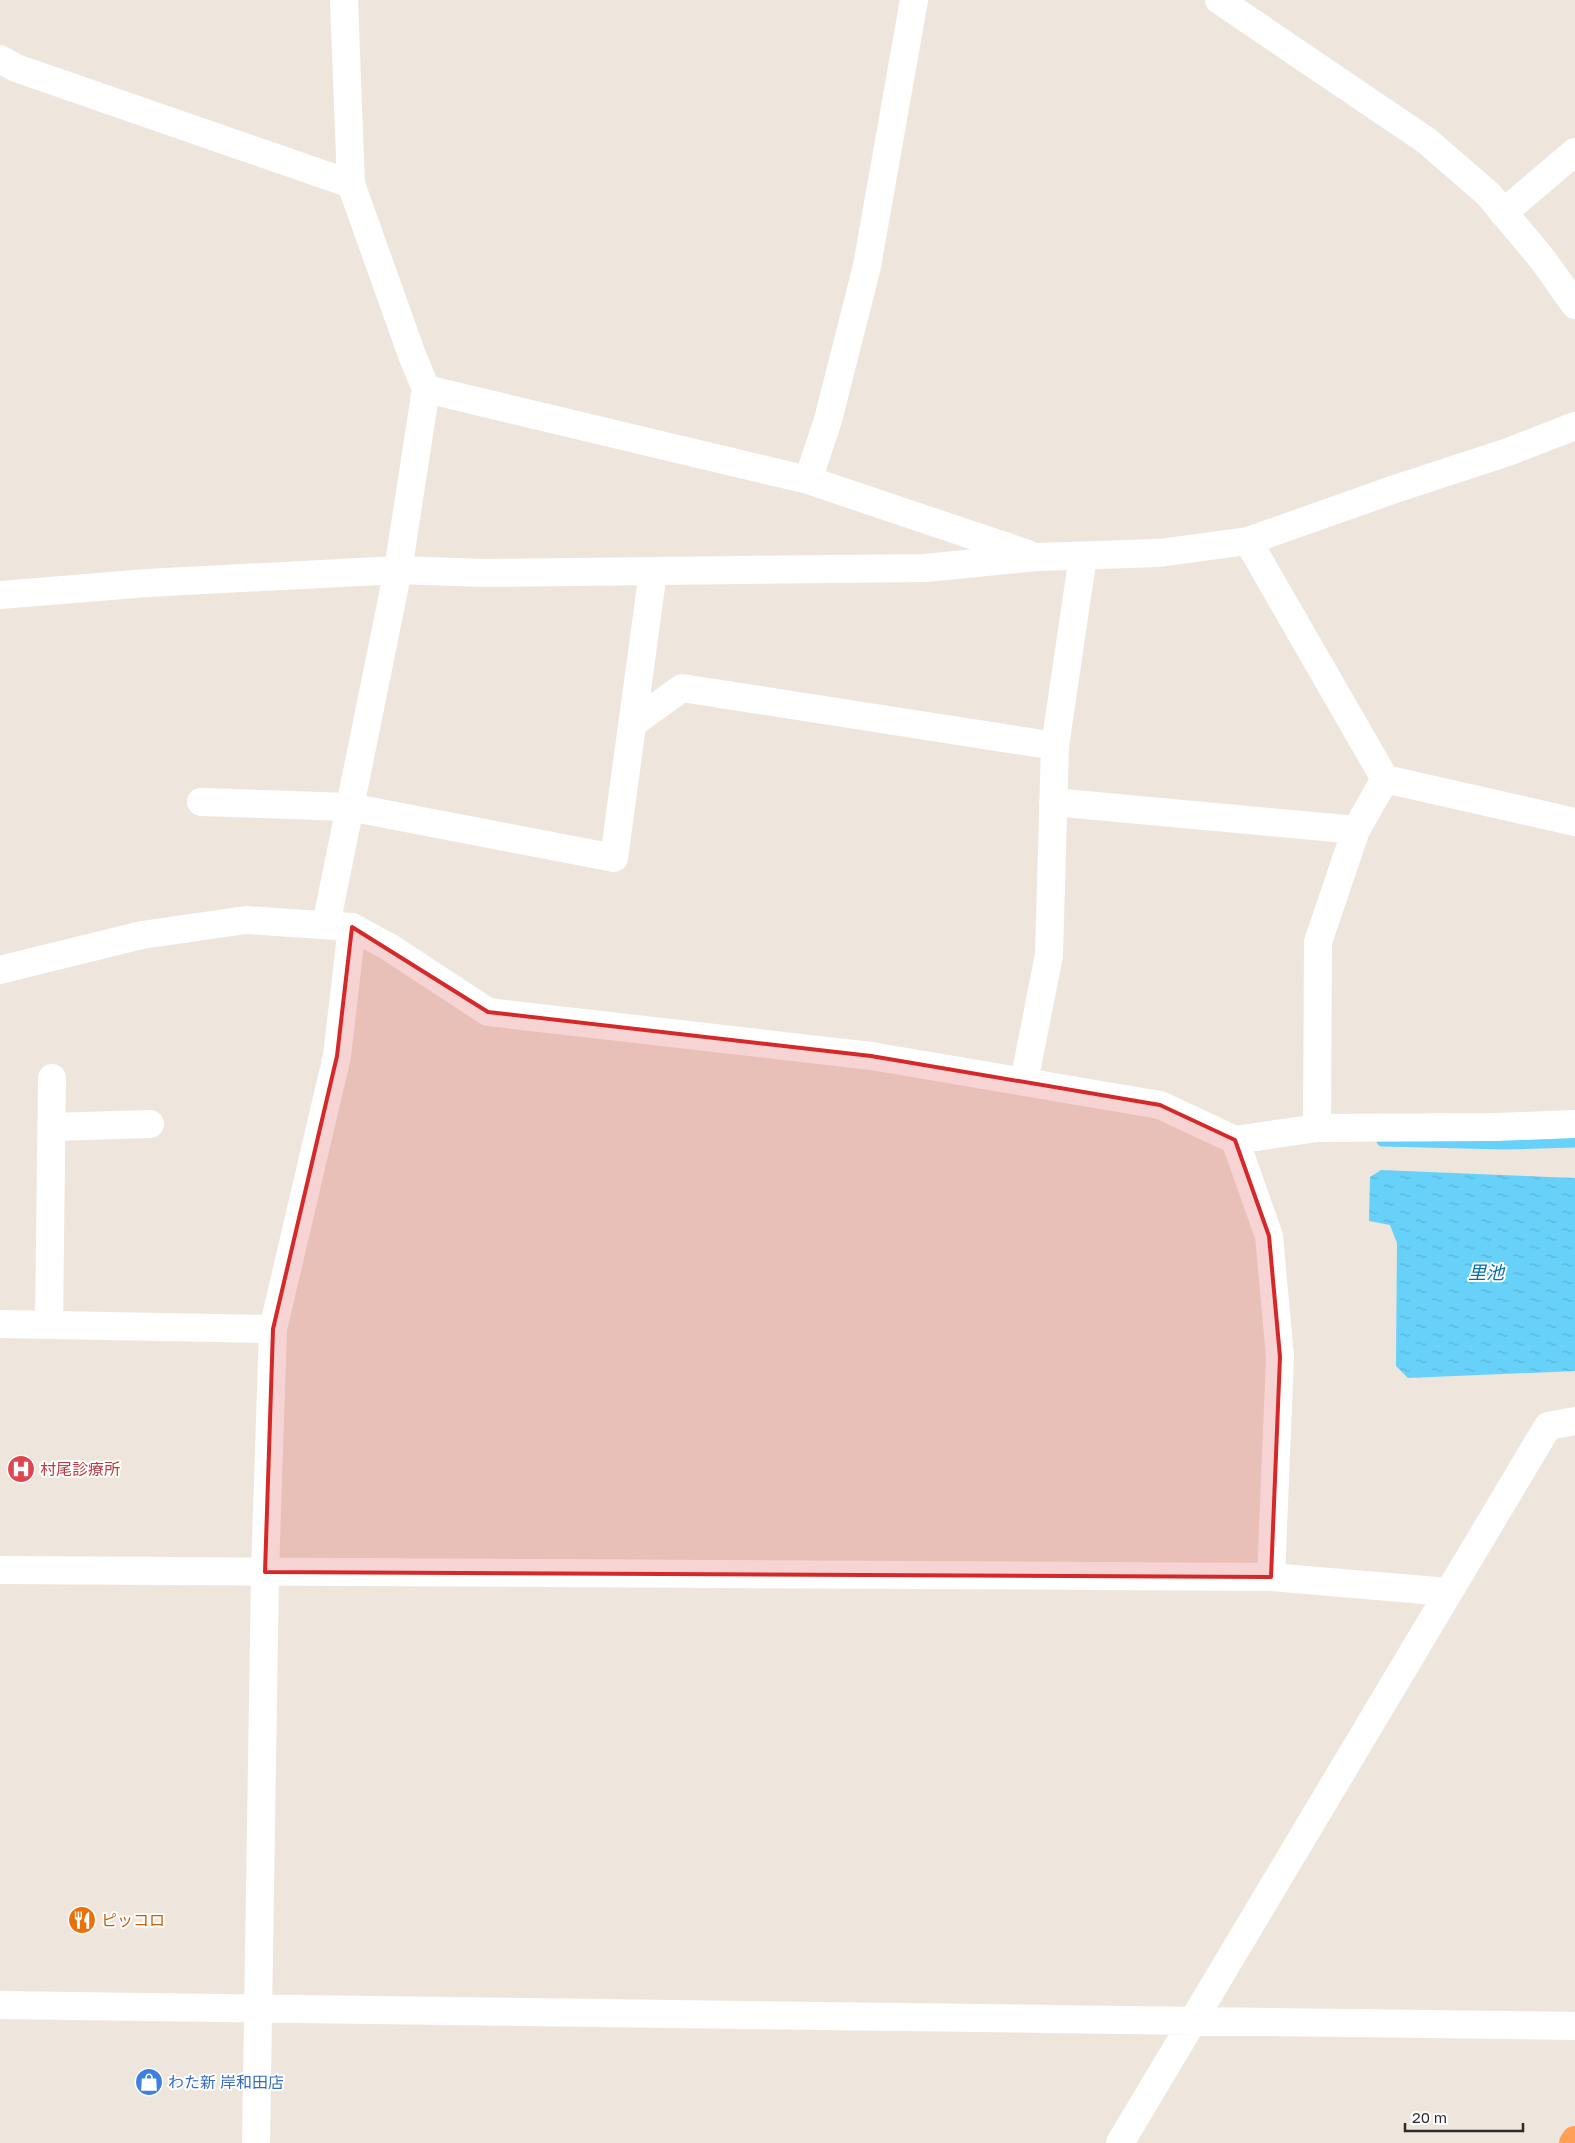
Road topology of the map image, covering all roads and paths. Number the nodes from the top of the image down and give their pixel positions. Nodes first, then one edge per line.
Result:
1 (344, 0) edge
2 (914, 0) edge
3 (1218, 0) edge
4 (1241, 8) edge
5 (0, 58) edge
6 (1575, 152) edge
7 (351, 184) junction
8 (1503, 213) junction
9 (1575, 305) edge
10 (426, 389) junction
11 (1575, 426) edge
12 (808, 480) junction
13 (1248, 541) junction
14 (1083, 556) junction
15 (1037, 557) junction
16 (398, 570) junction
17 (653, 572) junction
18 (0, 595) edge
19 (632, 724) junction
20 (1055, 746) junction
21 (1385, 778) junction
22 (201, 802) dead end
23 (1053, 802) junction
24 (349, 806) junction
25 (1575, 822) edge
26 (1356, 830) junction
27 (339, 926) junction
28 (0, 970) edge
29 (52, 1078) dead end
30 (1024, 1082) junction
31 (150, 1124) dead end
32 (1575, 1124) edge
33 (52, 1127) junction
34 (1317, 1128) junction
35 (1235, 1140) junction
36 (0, 1324) edge
37 (49, 1324) junction
38 (273, 1329) junction
39 (1575, 1421) edge
40 (0, 1570) edge
41 (265, 1572) junction
42 (1271, 1577) junction
43 (1448, 1592) junction
44 (0, 2006) edge
45 (260, 2009) junction
46 (1191, 2021) junction
47 (1575, 2026) edge
48 (256, 2143) edge
49 (1120, 2143) edge

1 - 7 street
2 - 12 street
3 - 4 street
4 - 8 street
5 - 7 street
6 - 8 street
7 - 10 street
8 - 9 street
10 - 12 street
10 - 16 street
11 - 13 street
12 - 15 street
13 - 14 street
13 - 21 street
14 - 15 street
14 - 20 street
15 - 17 street
16 - 17 street
16 - 18 street
16 - 24 street
17 - 19 street
19 - 20 street
19 - 24 street
20 - 23 street
21 - 25 street
21 - 26 street
22 - 24 street
23 - 26 street
23 - 30 street
24 - 27 street
26 - 34 street
27 - 28 street
27 - 30 street
27 - 38 street
29 - 33 street
30 - 35 street
31 - 33 street
32 - 34 street
33 - 37 street
34 - 35 street
35 - 42 street
36 - 37 street
37 - 38 street
38 - 41 street
39 - 43 street
40 - 41 street
41 - 42 street
41 - 45 street
42 - 43 street
43 - 46 street
44 - 45 street
45 - 46 street
45 - 48 street
46 - 47 street
46 - 49 street

